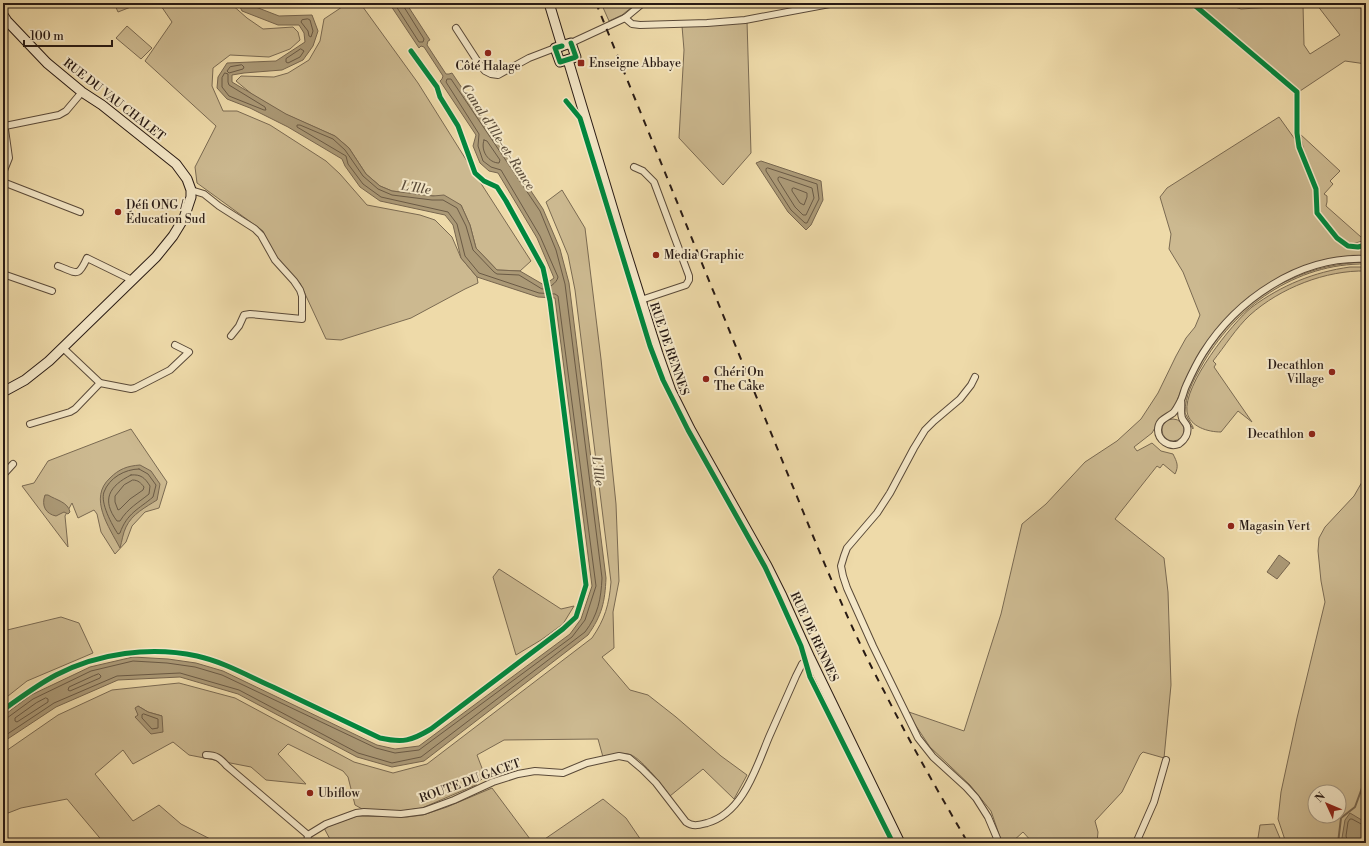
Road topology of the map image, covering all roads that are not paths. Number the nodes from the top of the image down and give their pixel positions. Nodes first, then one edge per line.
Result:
1 (549, 3) edge
2 (643, 3) edge
3 (835, 3) edge
4 (1094, 3) edge
5 (1110, 3) edge
6 (3, 14) edge
7 (625, 18) junction
8 (456, 28) dead end
9 (563, 45) junction
10 (568, 60) junction
11 (82, 92) junction
12 (3, 115) edge
13 (5, 126) junction
14 (634, 167) dead end
15 (4, 170) edge
16 (3, 182) edge
17 (191, 190) junction
18 (80, 212) dead end
19 (1366, 259) edge
20 (58, 266) dead end
21 (3, 274) edge
22 (132, 280) junction
23 (52, 291) dead end
24 (641, 300) junction
25 (231, 336) dead end
26 (174, 345) dead end
27 (63, 348) junction
28 (975, 377) dead end
29 (100, 383) junction
30 (3, 392) edge
31 (1181, 400) junction
32 (1168, 416) junction
33 (1182, 419) junction
34 (30, 424) dead end
35 (13, 464) dead end
36 (3, 475) edge
37 (810, 658) junction
38 (206, 755) dead end
39 (1166, 760) dead end
40 (308, 835) junction
41 (307, 843) edge
42 (900, 843) edge
43 (999, 843) edge
44 (1136, 843) edge

1 - 9 main road
2 - 7 street
3 - 7 street
4 - 5 street
6 - 11 main road, RUE DU VAU CHALET
7 - 9 street
8 - 9 street
9 - 10 main road
9 - 10 main road
10 - 24 main road, RUE DE RENNES
11 - 13 street
11 - 17 main road, RUE DU VAU CHALET
12 - 13 street
13 - 15 street
14 - 24 street
16 - 18 street
17 - 22 main road
17 - 25 street
19 - 31 street
20 - 22 street
21 - 23 street
22 - 27 main road
24 - 37 main road, RUE DE RENNES
26 - 29 street
27 - 29 street
27 - 30 main road
28 - 43 street
29 - 34 street
31 - 32 street
31 - 33 street
32 - 33 street
32 - 33 street
35 - 36 street
37 - 40 street, ROUTE DU GACET
37 - 42 main road, RUE DE RENNES
38 - 40 street
39 - 44 street
40 - 41 street

